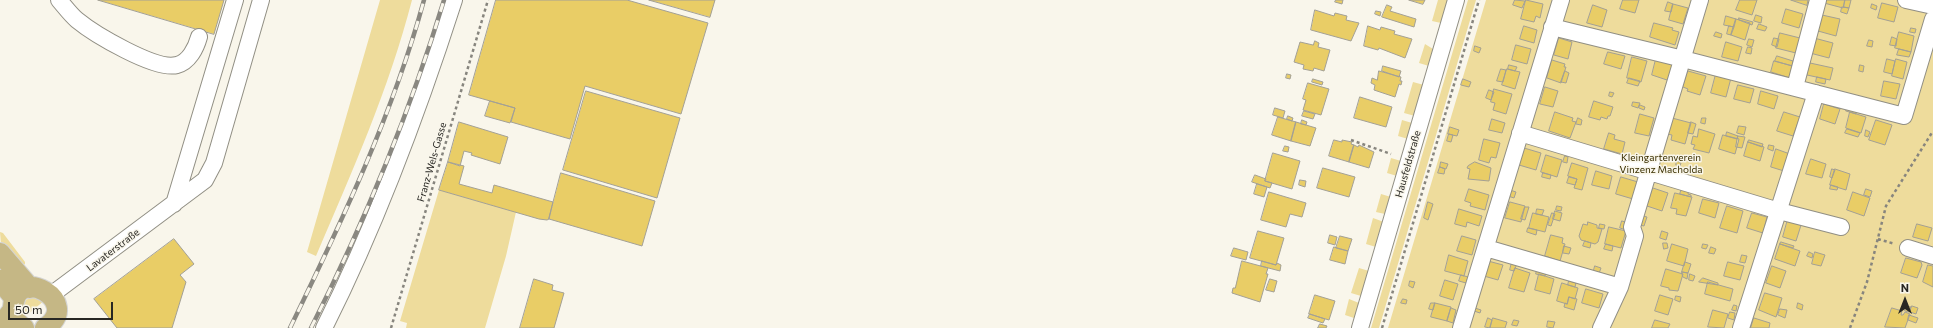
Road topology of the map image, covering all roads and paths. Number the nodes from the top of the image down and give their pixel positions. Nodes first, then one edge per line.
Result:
1 (58, 0) edge
2 (235, 0) edge
3 (261, 0) edge
4 (454, 0) edge
5 (488, 0) edge
6 (1456, 0) edge
7 (1479, 0) edge
8 (1560, 0) edge
9 (1700, 0) edge
10 (1818, 0) edge
11 (1906, 0) edge
12 (1933, 6) edge
13 (1933, 20) edge
14 (1552, 27) junction
15 (199, 37) dead end
16 (1682, 59) junction
17 (1795, 87) junction
18 (1816, 92) junction
19 (1933, 131) edge
20 (1520, 133) junction
21 (1931, 138) edge
22 (1351, 140) dead end
23 (1391, 154) dead end
24 (1649, 172) junction
25 (174, 204) junction
26 (1779, 211) junction
27 (1841, 227) dead end
28 (1486, 248) junction
29 (1908, 248) dead end
30 (0, 253) edge
31 (1933, 256) edge
32 (0, 280) edge
33 (1620, 287) junction
34 (51, 296) junction
35 (19, 299) junction
36 (53, 325) edge
37 (0, 326) edge
38 (24, 328) edge
39 (324, 328) edge
40 (392, 328) edge
41 (1360, 328) edge
42 (1382, 328) edge
43 (1461, 328) edge
44 (1601, 328) edge
45 (1741, 328) edge
46 (1850, 328) edge

1 - 15 street
2 - 25 street
3 - 25 street, Lavaterstraße
4 - 39 street
5 - 40 path, Franz-Wels-Gasse
6 - 41 street, Hausfeldstraße
7 - 42 path
8 - 14 street
9 - 16 street
10 - 17 street
11 - 12 street
13 - 18 street
14 - 16 street
14 - 20 street
16 - 17 street
16 - 24 street
17 - 18 street
18 - 26 street
19 - 21 path
20 - 24 street
20 - 28 street
21 - 46 path
22 - 23 path
24 - 26 street
24 - 33 street
25 - 34 street, Lavaterstraße
26 - 27 street
26 - 45 street
28 - 33 street
28 - 43 street
29 - 31 street
30 - 35 main road
32 - 35 main road
33 - 44 street
34 - 35 main road
34 - 36 main road
35 - 37 main road
35 - 38 main road

